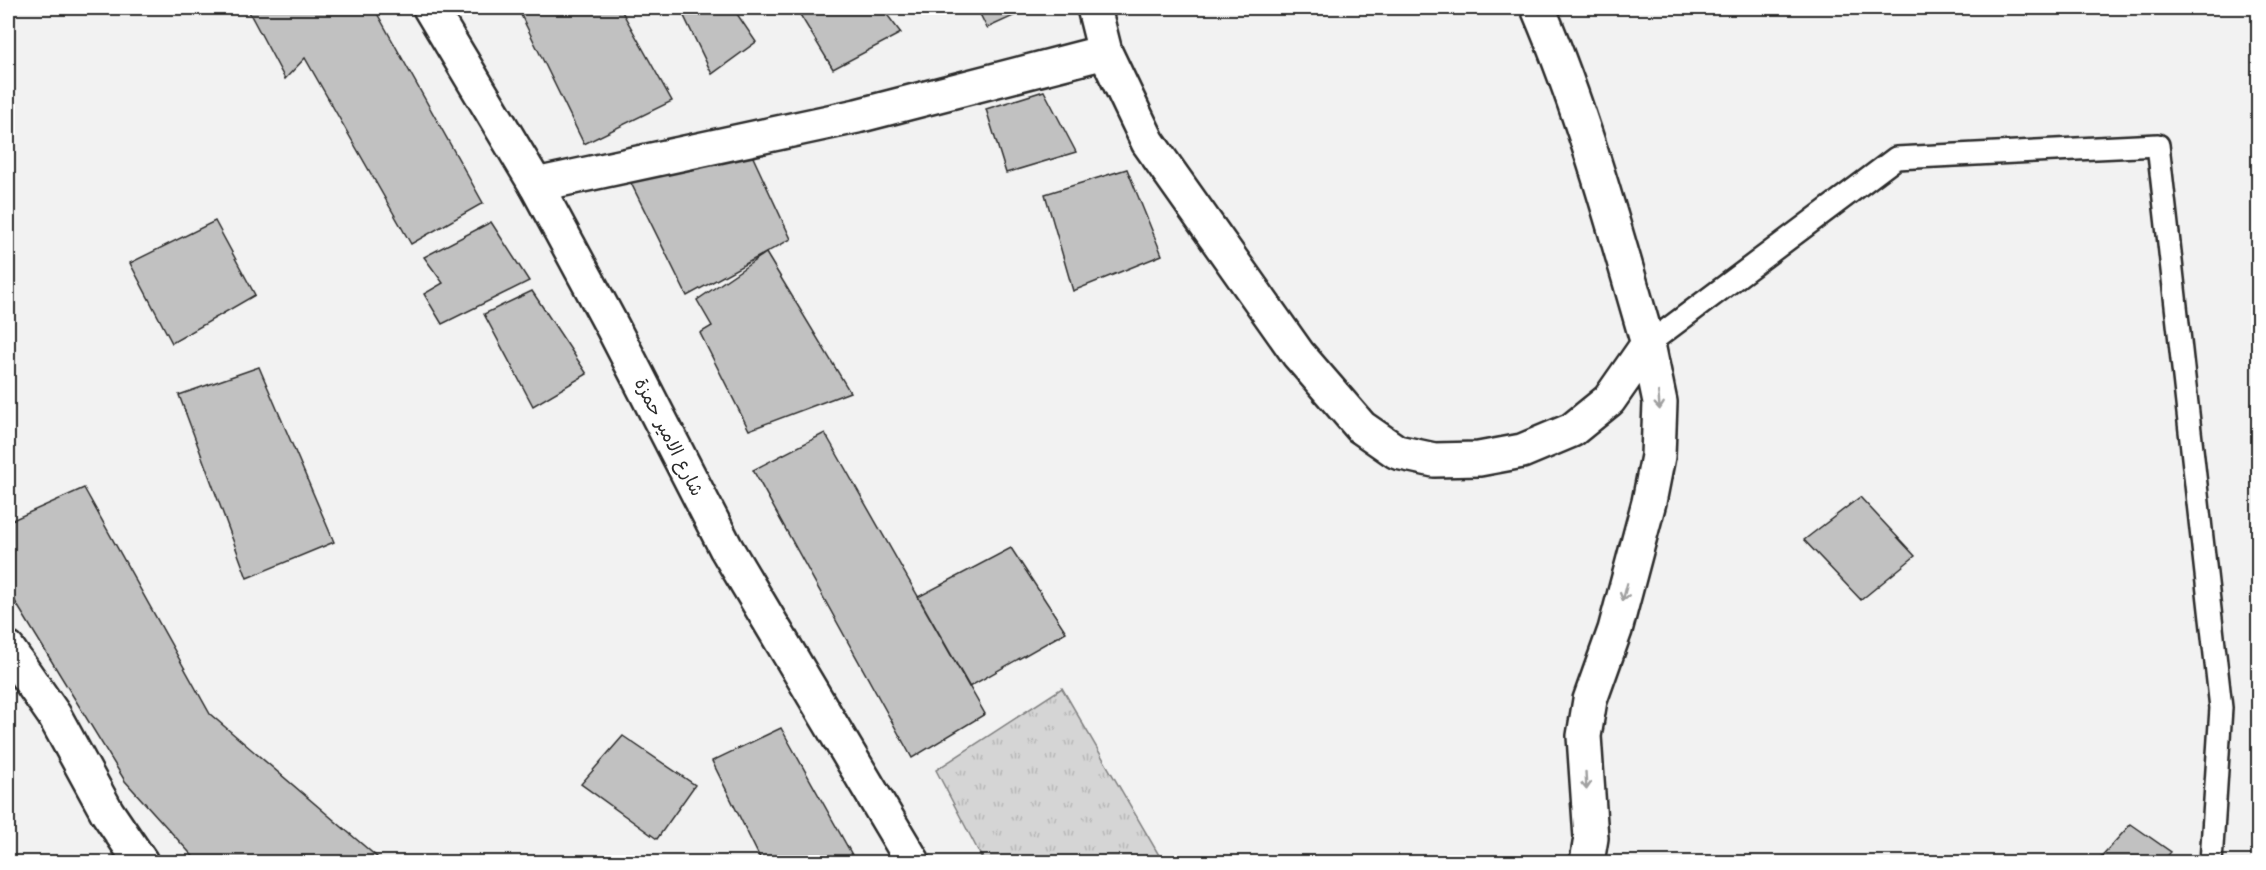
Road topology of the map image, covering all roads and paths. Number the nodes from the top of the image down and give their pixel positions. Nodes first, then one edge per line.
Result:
1 (430, 8) edge
2 (1094, 8) edge
3 (1538, 8) edge
4 (1105, 52) junction
5 (536, 185) junction
6 (1648, 344) junction
7 (8, 649) edge
8 (141, 862) edge
9 (913, 862) edge
10 (1587, 862) edge
11 (2211, 862) edge

1 - 5 street, شارع الامير حمزة
2 - 4 street
3 - 6 street
4 - 5 street
4 - 6 street
5 - 9 street, شارع الامير حمزة
6 -> 10 street
6 - 11 lane
7 - 8 street

